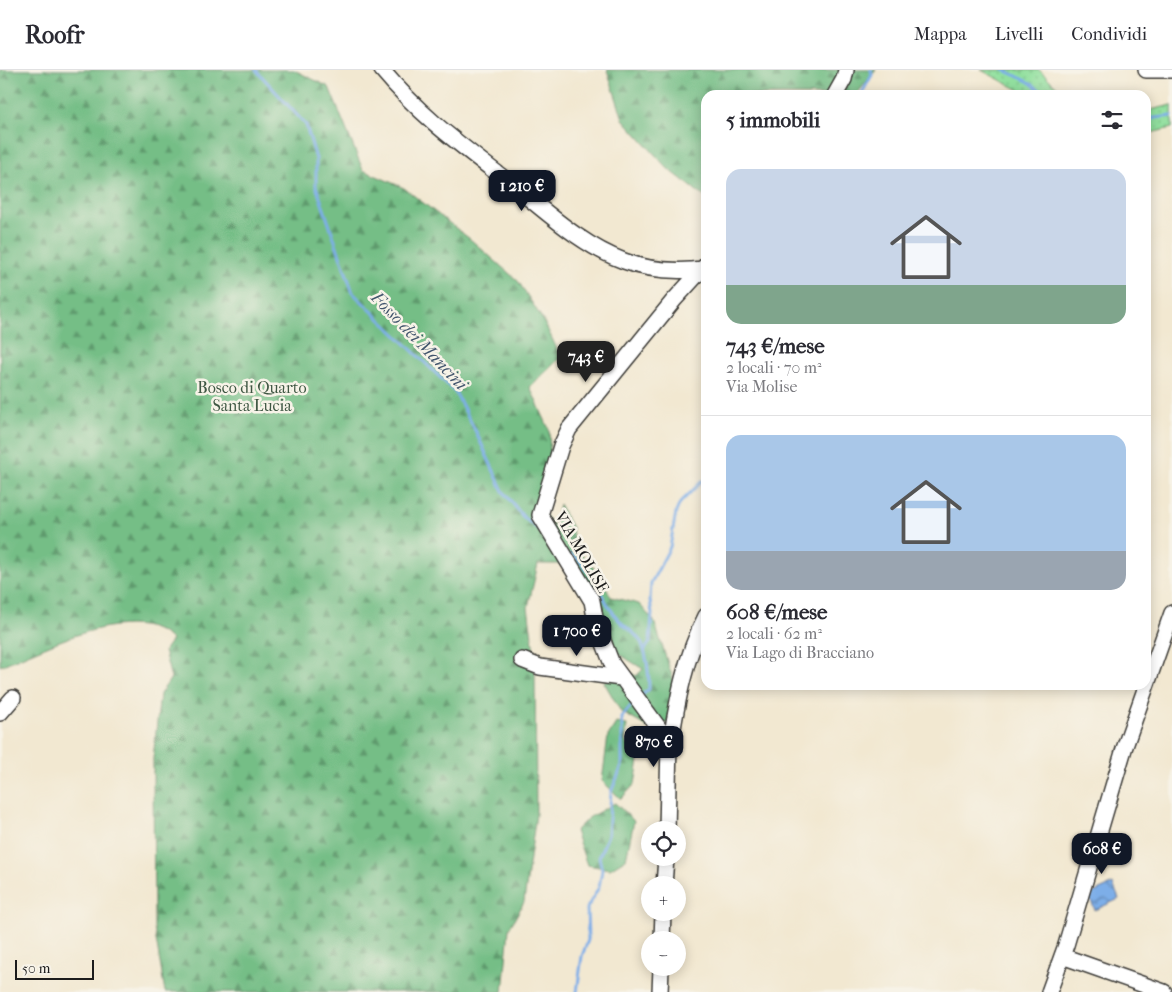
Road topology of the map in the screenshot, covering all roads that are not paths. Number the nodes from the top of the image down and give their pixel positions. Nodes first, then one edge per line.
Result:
1 (382, 70) edge
2 (1146, 70) edge
3 (1172, 70) edge
4 (845, 74) edge
5 (837, 90) edge
6 (701, 267) edge
7 (701, 271) edge
8 (1172, 613) edge
9 (701, 626) edge
10 (522, 660) dead end
11 (1151, 672) edge
12 (620, 678) junction
13 (1145, 690) edge
14 (13, 698) dead end
15 (0, 713) edge
16 (670, 747) junction
17 (667, 821) edge
18 (1062, 956) junction
19 (661, 976) edge
20 (660, 992) edge
21 (1049, 992) edge
22 (1164, 992) edge

1 - 6 street
2 - 3 street
4 - 5 street
7 - 12 street, VIA MOLISE
8 - 11 street
9 - 16 street
10 - 12 street
12 - 16 street, VIA MOLISE
13 - 18 street
14 - 15 street
16 - 17 street
18 - 21 street
18 - 22 street
19 - 20 street

